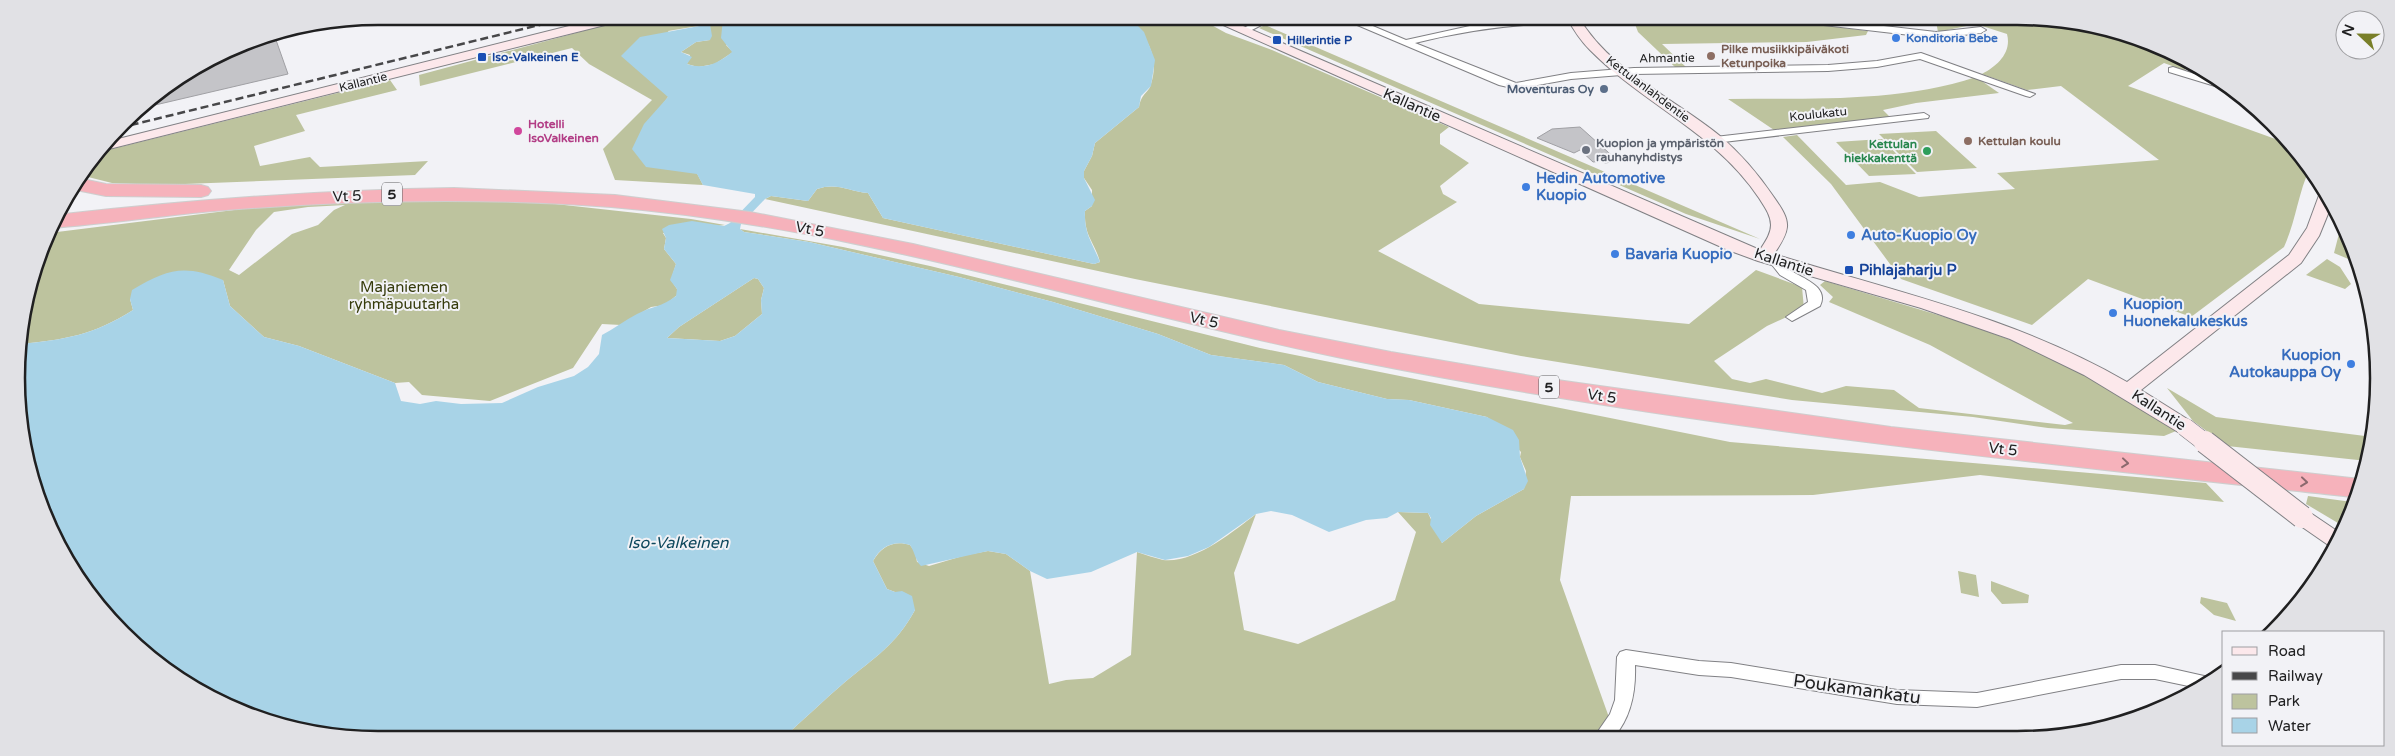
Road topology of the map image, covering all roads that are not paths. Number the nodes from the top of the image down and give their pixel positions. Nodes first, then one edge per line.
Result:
1 (589, 25) edge
2 (1229, 25) edge
3 (1256, 25) edge
4 (1362, 25) edge
5 (1478, 25) edge
6 (1578, 25) edge
7 (1849, 25) edge
8 (1981, 30) dead end
9 (1243, 31) junction
10 (1405, 43) junction
11 (2173, 70) dead end
12 (1624, 72) junction
13 (2211, 83) edge
14 (2030, 94) dead end
15 (1924, 116) dead end
16 (1715, 140) junction
17 (113, 145) edge
18 (82, 185) edge
19 (216, 191) junction
20 (2324, 203) edge
21 (67, 210) edge
22 (747, 212) junction
23 (62, 221) edge
24 (1770, 259) junction
25 (1792, 317) dead end
26 (2129, 390) junction
27 (2357, 471) edge
28 (2352, 487) edge
29 (2332, 538) edge
30 (2198, 682) edge
31 (1609, 731) edge

1 - 17 main road, Kallantie
2 - 9 main road, Kallantie
3 - 9 street
4 - 10 street, Ahmantie
5 - 10 street
6 - 12 main road, Kettulanlahdentie
7 - 8 street
9 - 24 main road, Kallantie
10 - 12 street, Ahmantie
11 - 13 street
12 - 14 street, Ahmantie
12 - 16 main road, Kettulanlahdentie
15 - 16 street, Koulukatu
16 - 24 main road, Kettulanlahdentie
18 - 19 highway
19 - 21 highway, Vt 5 / 5
19 - 22 highway, Vt 5 / 5
20 - 26 main road
22 - 23 highway, Vt 5 / 5
22 - 27 highway, Vt 5 / 5
22 -> 28 highway, Vt 5 / 5
24 - 25 street
24 - 26 main road, Kallantie
26 - 29 main road, Kallantie, bridge
30 - 31 street, Poukamankatu

